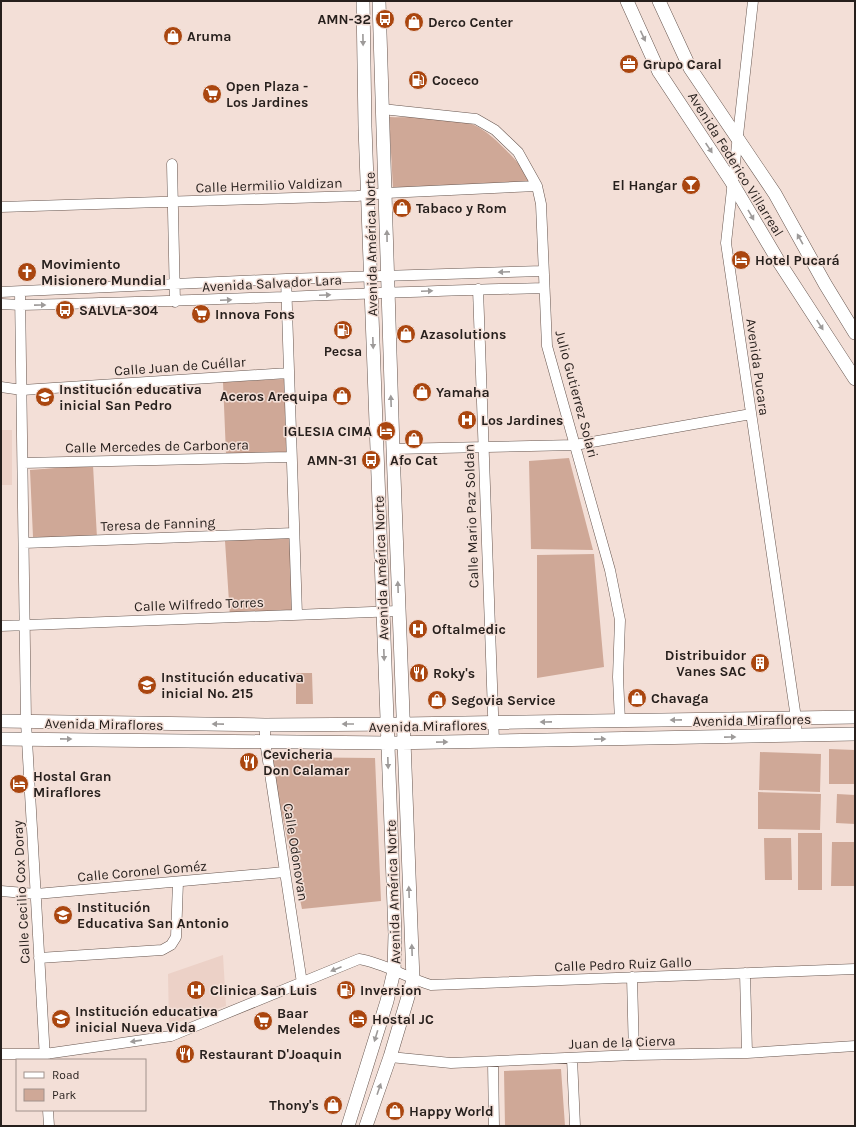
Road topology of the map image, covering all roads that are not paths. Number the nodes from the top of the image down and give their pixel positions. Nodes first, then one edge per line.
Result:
1 (363, 1) edge
2 (379, 1) edge
3 (627, 1) edge
4 (659, 1) edge
5 (753, 1) edge
6 (382, 110) junction
7 (737, 139) junction
8 (172, 164) dead end
9 (731, 181) junction
10 (537, 186) junction
11 (386, 192) junction
12 (368, 194) junction
13 (173, 203) junction
14 (1, 207) edge
15 (543, 271) junction
16 (388, 275) junction
17 (370, 276) junction
18 (286, 279) junction
19 (175, 284) junction
20 (544, 288) junction
21 (478, 289) junction
22 (1, 292) edge
23 (20, 292) junction
24 (371, 292) junction
25 (388, 292) junction
26 (286, 297) junction
27 (175, 302) junction
28 (1, 304) edge
29 (21, 305) junction
30 (855, 333) edge
31 (288, 373) junction
32 (855, 378) edge
33 (1, 386) edge
34 (22, 390) junction
35 (751, 414) junction
36 (575, 445) junction
37 (483, 448) junction
38 (393, 449) junction
39 (292, 457) junction
40 (23, 463) junction
41 (294, 533) junction
42 (24, 543) junction
43 (398, 611) junction
44 (383, 612) junction
45 (297, 615) junction
46 (25, 625) junction
47 (1, 626) edge
48 (855, 717) edge
49 (796, 718) junction
50 (1, 721) edge
51 (625, 721) junction
52 (26, 722) junction
53 (493, 723) junction
54 (387, 724) junction
55 (403, 724) junction
56 (265, 725) junction
57 (855, 734) edge
58 (796, 736) junction
59 (1, 739) edge
60 (27, 739) junction
61 (631, 739) junction
62 (494, 741) junction
63 (265, 742) junction
64 (388, 743) junction
65 (403, 743) junction
66 (285, 872) junction
67 (178, 882) junction
68 (1, 891) edge
69 (36, 894) junction
70 (39, 958) junction
71 (855, 969) edge
72 (394, 971) junction
73 (745, 973) junction
74 (632, 977) junction
75 (413, 980) junction
76 (302, 983) junction
77 (855, 1046) edge
78 (747, 1052) junction
79 (1, 1054) edge
80 (634, 1055) junction
81 (45, 1057) edge
82 (390, 1057) junction
83 (572, 1058) junction
84 (493, 1062) junction
85 (48, 1111) edge
86 (49, 1126) edge
87 (348, 1126) edge
88 (366, 1126) edge
89 (494, 1126) edge
90 (575, 1126) edge

1 -> 12 main road, Avenida América Norte
2 - 6 main road, Avenida América Norte
3 -> 9 main road, Avenida Federico Villarreal
4 - 7 main road, Avenida Federico Villarreal
5 - 7 street, Avenida Pucara
6 - 10 street, Julio Gutierrez Solari
6 - 11 main road, Avenida América Norte
7 - 9 street, Avenida Pucara
30 -> 7 main road, Avenida Federico Villarreal
8 - 13 street
9 -> 32 main road, Avenida Federico Villarreal
9 - 35 street, Avenida Pucara
10 - 11 street, Calle Hermilio Valdizan
10 - 15 street, Julio Gutierrez Solari
11 - 12 street, Calle Hermilio Valdizan
16 -> 11 main road, Avenida América Norte
12 - 13 street, Calle Hermilio Valdizan
12 - 17 main road, Avenida América Norte
13 - 14 street, Calle Hermilio Valdizan
13 - 19 street
15 -> 16 street, Avenida Salvador Lara
15 - 20 street, Julio Gutierrez Solari
16 - 17 street, Avenida Salvador Lara
16 - 25 main road, Avenida América Norte
17 - 18 street, Avenida Salvador Lara
17 - 24 main road, Avenida América Norte
18 - 19 street, Avenida Salvador Lara
18 - 26 street
19 - 23 street, Avenida Salvador Lara
19 - 27 street
20 - 21 street, Avenida Salvador Lara
20 - 36 street, Julio Gutierrez Solari
25 -> 21 street, Avenida Salvador Lara
21 - 37 street, Calle Mario Paz Soldan
22 - 23 street, Avenida Salvador Lara
23 - 29 street, Calle Cecilio Cox Doray
24 - 25 street, Avenida Salvador Lara
26 -> 24 street, Avenida Salvador Lara
24 -> 44 main road, Avenida América Norte
38 -> 25 main road, Avenida América Norte
27 -> 26 street, Avenida Salvador Lara
26 - 31 street
29 -> 27 street, Avenida Salvador Lara
28 - 29 street, Avenida Salvador Lara
29 - 34 street, Calle Cecilio Cox Doray
31 - 34 street, Calle Juan de Cuéllar
31 - 39 street
33 - 34 street, Calle Juan de Cuéllar
34 - 40 street, Calle Cecilio Cox Doray
35 - 36 street
35 - 49 street, Avenida Pucara
36 - 37 street
36 - 51 street, Julio Gutierrez Solari
37 - 38 street
37 - 53 street, Calle Mario Paz Soldan
43 -> 38 main road, Avenida América Norte
39 - 40 street, Calle Mercedes de Carbonera
39 - 41 street
40 - 42 street, Calle Cecilio Cox Doray
41 - 42 street, Teresa de Fanning
41 - 45 street
42 - 46 street, Calle Cecilio Cox Doray
43 - 44 street, Calle Wilfredo Torres
43 - 55 main road, Avenida América Norte
44 - 45 street, Calle Wilfredo Torres
44 -> 54 main road, Avenida América Norte
45 - 46 street, Calle Wilfredo Torres
46 - 47 street, Calle Wilfredo Torres
46 - 52 street, Calle Cecilio Cox Doray
48 - 49 main road, Avenida Miraflores
49 -> 51 main road, Avenida Miraflores
49 - 58 street, Avenida Pucara
50 - 52 main road, Avenida Miraflores
51 -> 53 main road, Avenida Miraflores
51 - 61 main road
56 -> 52 main road, Avenida Miraflores
52 - 60 street, Calle Cecilio Cox Doray
53 - 55 main road, Avenida Miraflores
53 - 62 street, Calle Mario Paz Soldan
54 - 55 main road, Avenida Miraflores
54 -> 56 main road, Avenida Miraflores
54 - 64 main road, Avenida América Norte
55 - 65 main road, Avenida América Norte
56 - 63 street, Calle Odonovan
57 - 58 main road, Avenida Miraflores
61 -> 58 main road, Avenida Miraflores
59 - 60 main road, Avenida Miraflores
60 -> 63 main road, Avenida Miraflores
60 - 69 street, Calle Cecilio Cox Doray
62 -> 61 main road, Avenida Miraflores
65 -> 62 main road, Avenida Miraflores
63 - 64 main road, Avenida Miraflores
63 - 66 street, Calle Odonovan
64 - 65 main road, Avenida Miraflores
64 -> 72 main road, Avenida América Norte
75 -> 65 main road, Avenida América Norte
66 - 67 street, Calle Coronel Goméz
66 - 76 street, Calle Odonovan
67 - 69 street, Calle Coronel Goméz
67 - 70 street
68 - 69 street, Calle Coronel Goméz
69 - 70 street, Calle Cecilio Cox Doray
70 - 81 street, Calle Cecilio Cox Doray
71 - 73 street, Calle Pedro Ruiz Gallo
72 - 75 street, Calle Pedro Ruiz Gallo
72 -> 76 street, Calle Pedro Ruiz Gallo
72 -> 87 main road, Avenida América Norte
73 - 74 street, Calle Pedro Ruiz Gallo
73 - 78 street
74 - 75 street, Calle Pedro Ruiz Gallo
74 - 80 street
75 - 82 main road, Avenida América Norte
76 -> 81 street, Calle Pedro Ruiz Gallo
77 - 78 street, Juan de la Cierva
78 - 80 street, Juan de la Cierva
79 - 81 street, Calle Pedro Ruiz Gallo
80 - 83 street, Juan de la Cierva
82 - 84 street, Juan de la Cierva
88 -> 82 main road, Avenida América Norte
83 - 84 street, Juan de la Cierva
83 - 90 street
84 - 89 street
85 - 86 street

